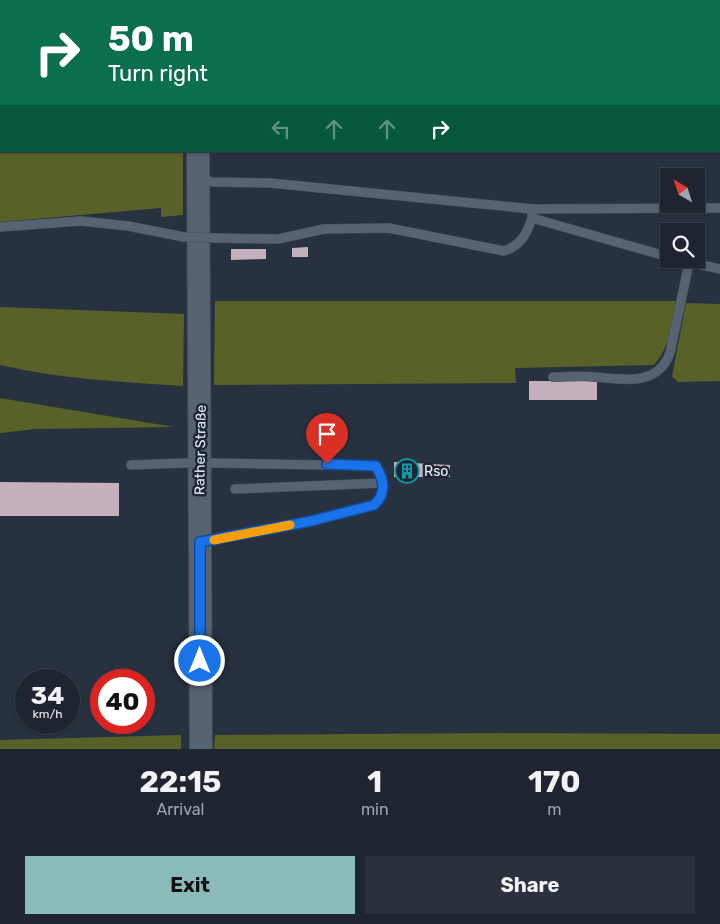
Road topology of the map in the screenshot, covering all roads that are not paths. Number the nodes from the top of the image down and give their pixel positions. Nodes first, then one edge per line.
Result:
1 (198, 152) edge
2 (200, 177) junction
3 (720, 208) edge
4 (532, 213) junction
5 (0, 227) edge
6 (660, 254) edge
7 (705, 266) edge
8 (688, 268) edge
9 (720, 269) edge
10 (553, 377) dead end
11 (131, 466) dead end
12 (383, 483) junction
13 (235, 489) dead end
14 (200, 542) junction
15 (201, 749) edge

1 - 2 street, Rather Straße
2 - 4 lane
2 - 14 street, Rather Straße
3 - 4 lane
4 - 5 lane, bridge
4 - 6 lane
7 - 9 lane
8 - 10 lane
11 - 12 lane, bridge
12 - 13 lane
12 - 14 lane
14 - 15 street, Rather Straße

